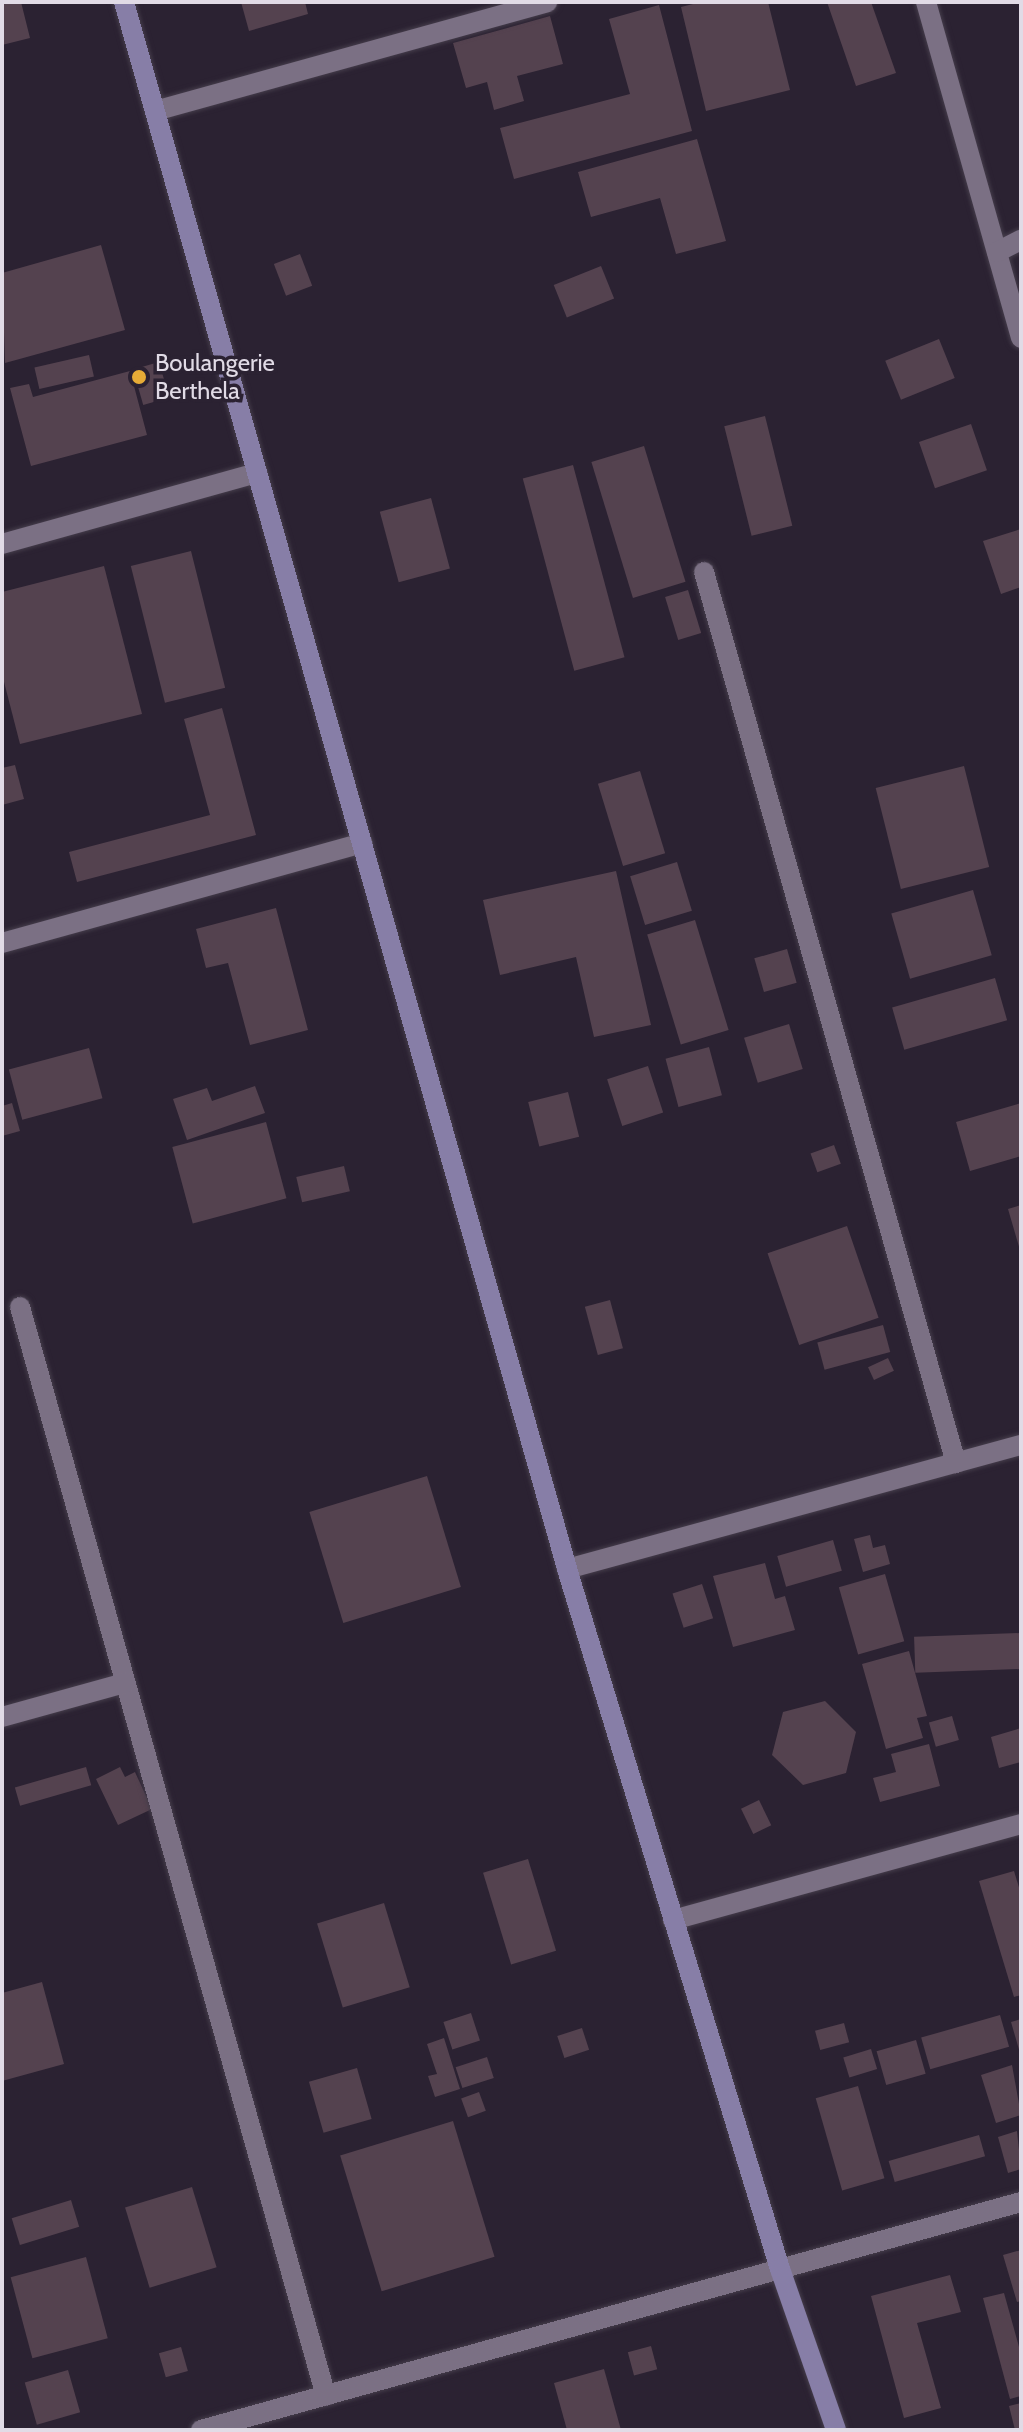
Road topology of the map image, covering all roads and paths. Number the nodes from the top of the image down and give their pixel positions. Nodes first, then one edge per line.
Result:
1 (124, 2) edge
2 (547, 2) edge
3 (926, 2) edge
4 (155, 111) junction
5 (1021, 240) edge
6 (997, 252) junction
7 (1021, 338) edge
8 (257, 473) junction
9 (2, 544) edge
10 (704, 572) dead end
11 (362, 843) junction
12 (2, 943) edge
13 (20, 1307) dead end
14 (1021, 1445) edge
15 (956, 1463) junction
16 (567, 1569) junction
17 (125, 1683) junction
18 (2, 1717) edge
19 (1021, 1824) edge
20 (673, 1920) junction
21 (1021, 2202) edge
22 (780, 2269) junction
23 (326, 2396) junction
24 (201, 2430) edge
25 (836, 2430) edge

1 - 4 main road
2 - 4 street
3 - 6 street
4 - 8 main road
5 - 6 street
6 - 7 street
8 - 9 street
8 - 11 main road
10 - 15 street
11 - 12 street
11 - 16 main road
13 - 17 street
14 - 15 street
15 - 16 street
16 - 20 main road
17 - 18 street
17 - 23 street
19 - 20 street
20 - 22 main road
21 - 22 street
22 - 23 street
22 - 25 main road
23 - 24 street

